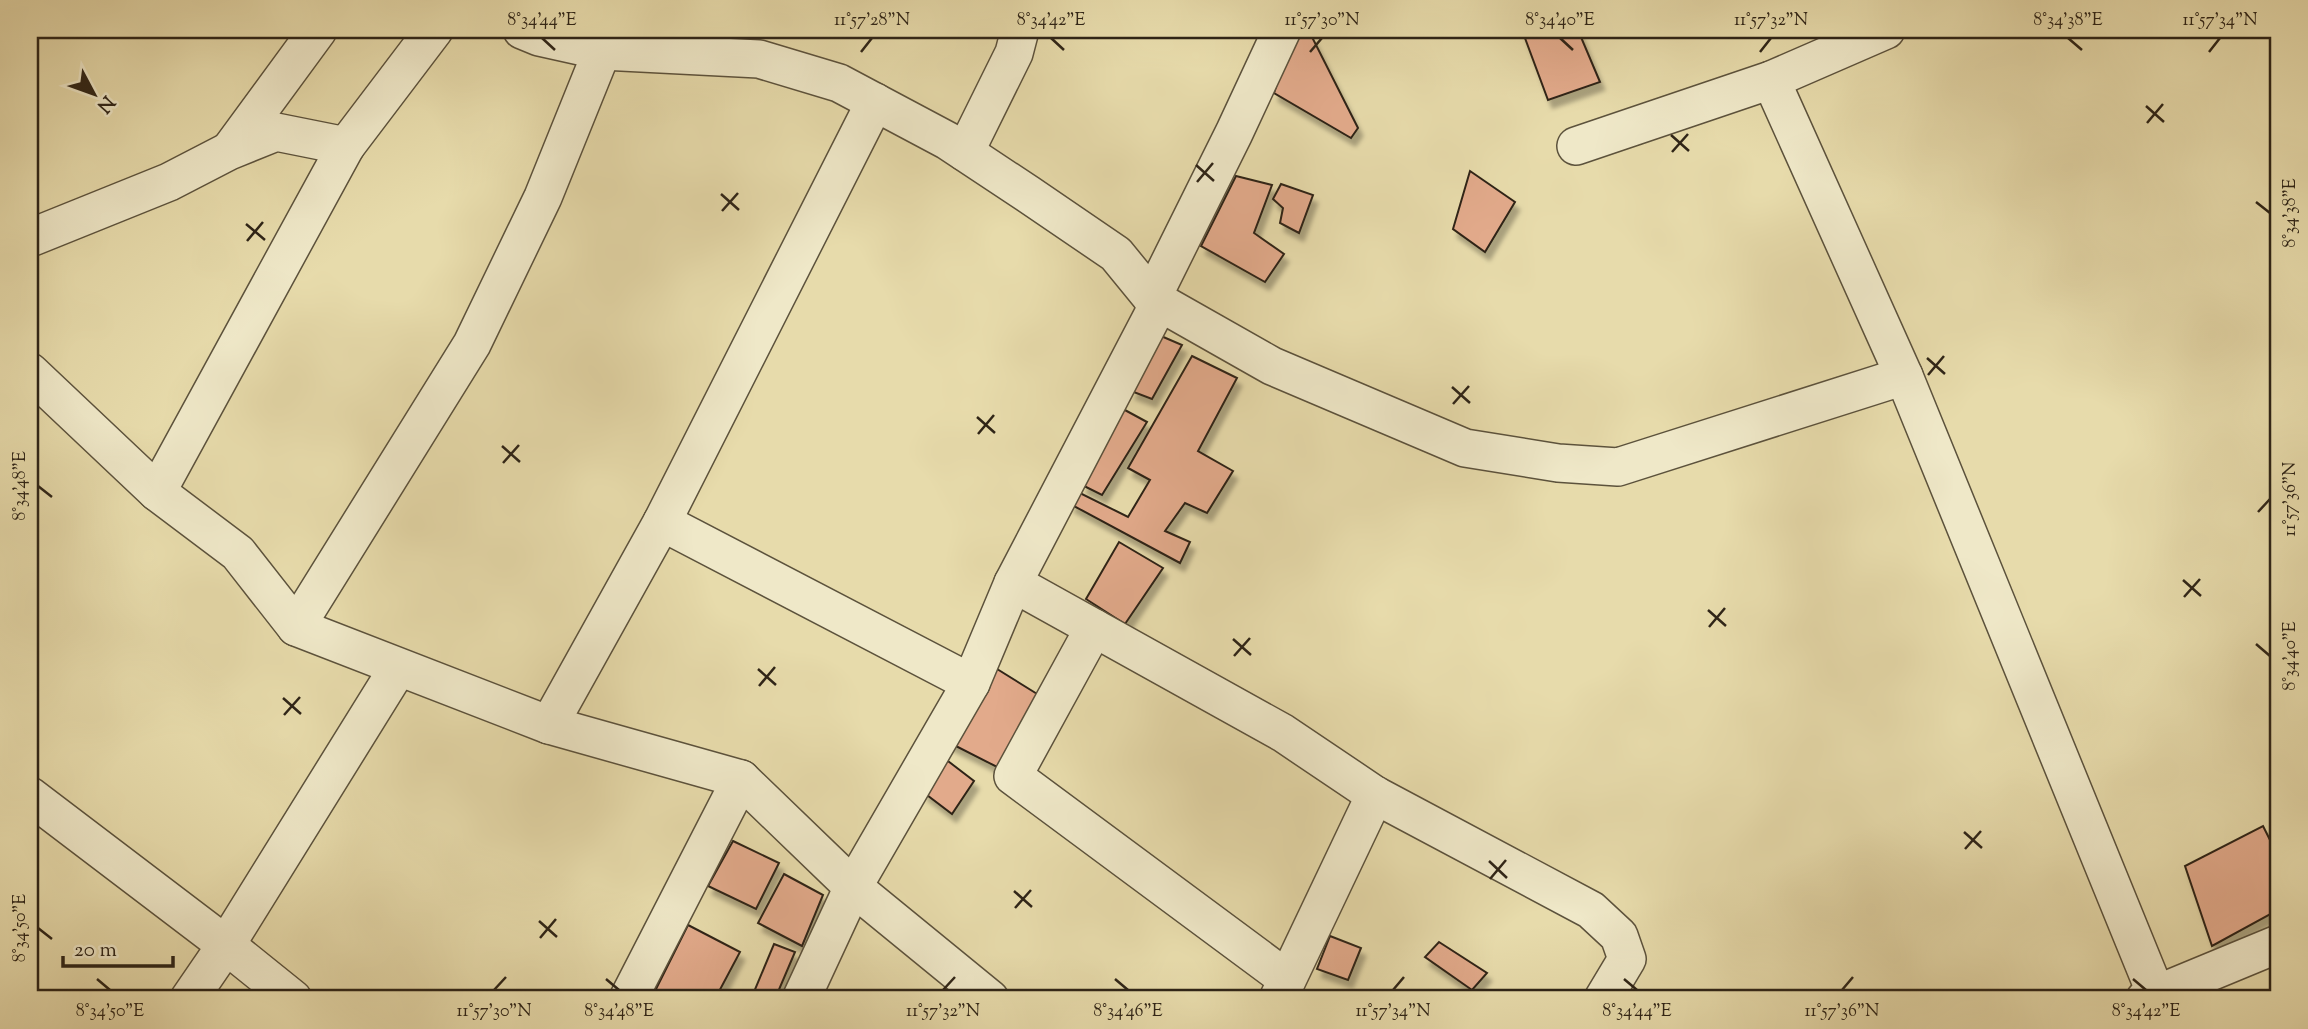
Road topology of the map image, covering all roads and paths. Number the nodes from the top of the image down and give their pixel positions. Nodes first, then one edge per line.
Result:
1 (318, 30) edge
2 (434, 30) edge
3 (522, 30) edge
4 (1020, 30) edge
5 (1282, 30) edge
6 (1885, 30) edge
7 (689, 42) edge
8 (602, 51) junction
9 (1771, 80) junction
10 (875, 102) junction
11 (346, 146) junction
12 (1576, 146) dead end
13 (229, 151) junction
14 (965, 152) junction
15 (30, 238) edge
16 (1152, 298) junction
17 (30, 372) edge
18 (1904, 376) junction
19 (158, 492) junction
20 (662, 522) junction
21 (1013, 583) junction
22 (296, 627) junction
23 (1094, 628) junction
24 (397, 668) junction
25 (971, 683) junction
26 (549, 725) junction
27 (741, 779) junction
28 (1376, 795) junction
29 (30, 796) edge
30 (853, 887) junction
31 (226, 944) junction
32 (2278, 944) edge
33 (1282, 989) edge
34 (2153, 998) edge
35 (189, 999) edge
36 (293, 999) edge
37 (628, 999) edge
38 (801, 999) edge
39 (990, 999) edge
40 (1603, 999) edge

1 - 13 street
2 - 11 street
3 - 8 street
4 - 14 street
5 - 16 street
6 - 9 street
7 - 8 street
7 - 10 street
8 - 22 street
9 - 12 street
9 - 18 street
10 - 14 street
10 - 20 street
11 - 13 street
11 - 19 street
13 - 15 street
14 - 16 street
16 - 18 street
16 - 21 street
17 - 19 street
18 - 34 street
19 - 22 street
20 - 25 street
20 - 26 street
21 - 23 street
21 - 25 street
22 - 24 street
23 - 28 street
23 - 33 street
24 - 26 street
24 - 31 street
25 - 30 street
26 - 27 street
27 - 30 street
27 - 37 street
28 - 33 street
28 - 40 street
29 - 31 street
30 - 38 street
30 - 39 street
31 - 35 street
31 - 36 street
32 - 34 street

